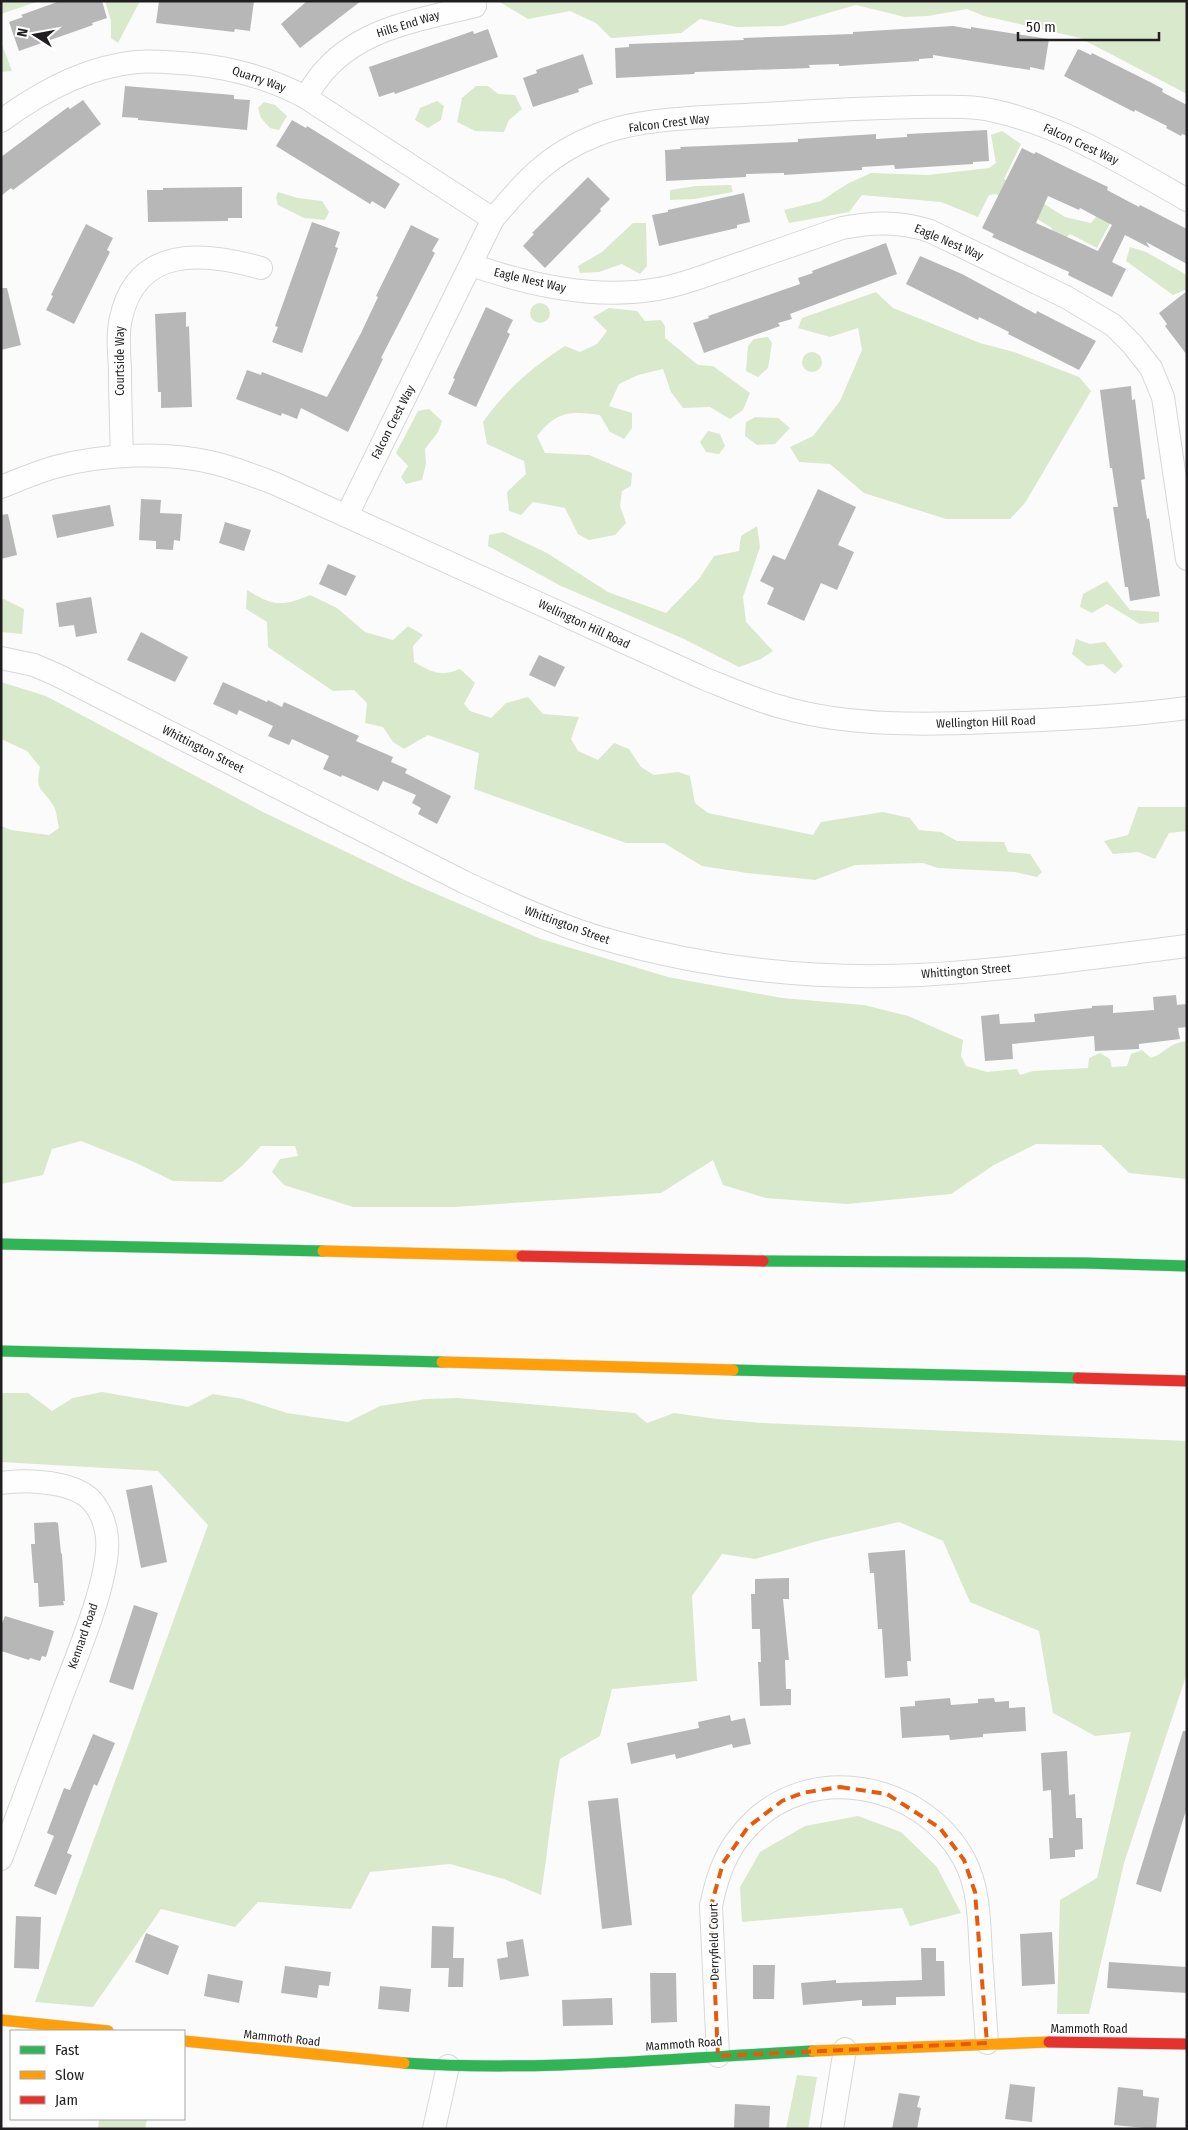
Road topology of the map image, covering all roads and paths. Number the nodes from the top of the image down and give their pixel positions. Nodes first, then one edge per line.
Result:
1 (475, 6) dead end
2 (305, 97) junction
3 (1, 121) edge
4 (1187, 200) edge
5 (493, 219) junction
6 (471, 265) junction
7 (261, 268) dead end
8 (122, 456) junction
9 (2, 486) edge
10 (346, 515) junction
11 (1187, 559) edge
12 (1, 658) edge
13 (1187, 708) edge
14 (1187, 946) edge
15 (1, 1244) edge
16 (1187, 1260) edge
17 (1167, 1265) junction
18 (1187, 1266) edge
19 (1, 1351) edge
20 (1187, 1381) edge
21 (1, 1482) edge
22 (1, 1858) edge
23 (1, 2020) edge
24 (98, 2030) edge
25 (185, 2041) edge
26 (986, 2043) junction
27 (1187, 2044) edge
28 (845, 2049) junction
29 (718, 2056) junction
30 (448, 2066) junction
31 (434, 2129) edge
32 (832, 2129) edge

1 - 2 street, Hills End Way
2 - 3 street, Quarry Way
2 - 5 street, Quarry Way
4 - 5 street, Falcon Crest Way
5 - 6 street, Falcon Crest Way
6 - 10 street, Falcon Crest Way
6 - 11 street, Eagle Nest Way
7 - 8 street, Courtside Way
8 - 9 street, Wellington Hill Road
8 - 10 street, Wellington Hill Road
10 - 13 street, Wellington Hill Road
12 - 14 street, Whittington Street
15 - 17 main road
16 - 17 main road
17 - 18 main road
19 - 20 main road
21 - 22 street, Kennard Road
23 - 24 main road
25 - 30 main road, Mammoth Road
26 - 27 main road, Mammoth Road
26 - 28 main road, Mammoth Road
26 - 29 street, Derryfield Court
28 - 29 main road, Mammoth Road
28 - 32 street
29 - 30 main road, Mammoth Road
30 - 31 street

